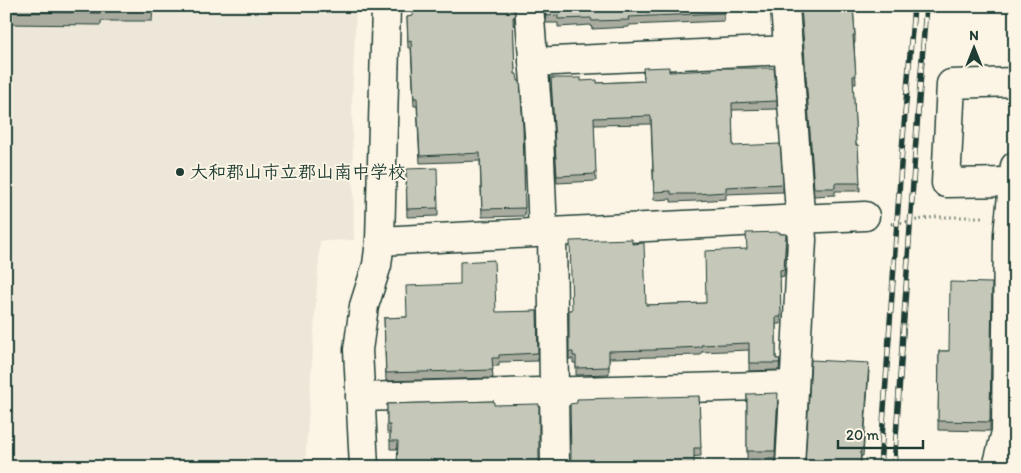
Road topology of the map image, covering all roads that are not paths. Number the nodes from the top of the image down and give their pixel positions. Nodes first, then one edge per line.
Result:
1 (386, 6) edge
2 (530, 6) edge
3 (785, 6) edge
4 (788, 50) junction
5 (534, 62) junction
6 (1015, 82) edge
7 (1014, 174) edge
8 (800, 219) junction
9 (876, 220) road end
10 (547, 232) junction
11 (380, 240) junction
12 (794, 385) junction
13 (554, 391) junction
14 (360, 397) junction
15 (364, 467) edge
16 (555, 467) edge
17 (790, 467) edge
18 (998, 467) edge

1 - 11 street
2 - 5 street
3 - 4 street
4 - 5 street
4 - 8 street
5 - 10 street
6 - 7 street
7 - 18 street
8 - 9 street
8 - 10 street
8 - 12 street
10 - 11 street
10 - 13 street
11 - 14 street
12 - 13 street
12 - 17 street
13 - 14 street
13 - 16 street
14 - 15 street

